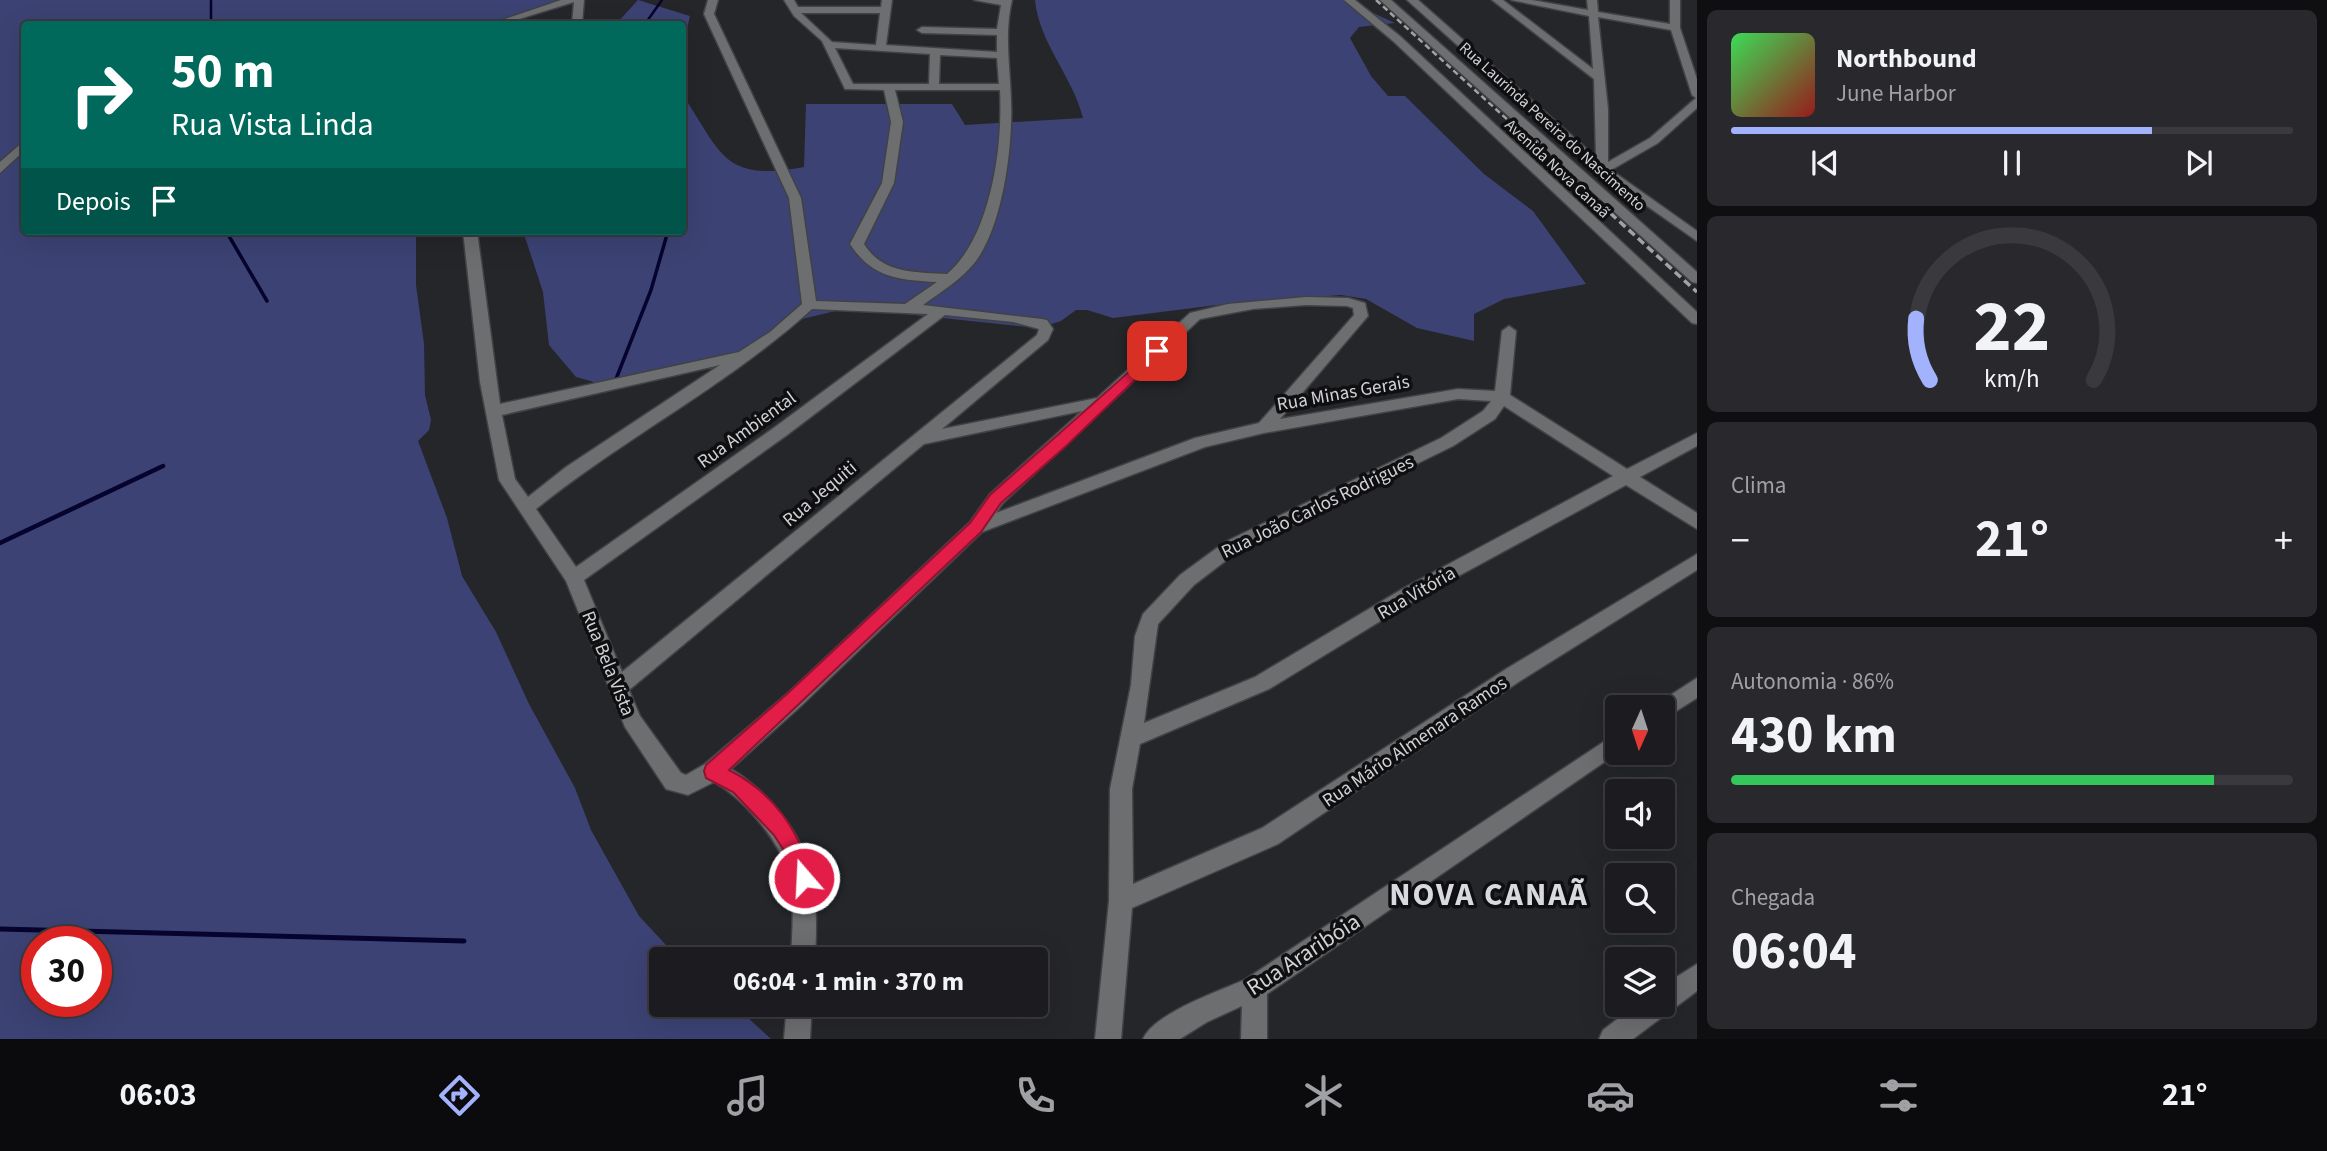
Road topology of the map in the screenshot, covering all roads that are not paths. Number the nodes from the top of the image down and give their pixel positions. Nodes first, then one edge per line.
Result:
1 (571, 0) edge
2 (579, 0) edge
3 (713, 0) edge
4 (979, 0) edge
5 (1349, 0) edge
6 (1385, 0) edge
7 (1412, 0) edge
8 (1592, 0) edge
9 (1675, 0) edge
10 (1007, 1) edge
11 (1508, 1) edge
12 (792, 5) edge
13 (886, 5) edge
14 (1592, 12) junction
15 (504, 21) edge
16 (577, 21) edge
17 (1675, 28) junction
18 (922, 30) dead end
19 (1000, 32) junction
20 (828, 45) junction
21 (880, 49) junction
22 (935, 52) junction
23 (1001, 55) junction
24 (1597, 77) junction
25 (1005, 87) junction
26 (889, 88) junction
27 (934, 88) junction
28 (1697, 95) edge
29 (1697, 101) edge
30 (21, 148) edge
31 (0, 169) edge
32 (1602, 169) junction
33 (1578, 173) junction
34 (1696, 234) edge
35 (470, 235) edge
36 (1695, 275) edge
37 (947, 278) junction
38 (809, 305) junction
39 (908, 309) junction
40 (940, 312) junction
41 (1697, 320) edge
42 (1509, 331) dead end
43 (750, 353) junction
44 (1502, 397) junction
45 (1101, 402) junction
46 (494, 411) junction
47 (1264, 426) junction
48 (1697, 439) edge
49 (915, 440) junction
50 (1625, 476) junction
51 (527, 507) junction
52 (1697, 523) edge
53 (975, 527) junction
54 (1697, 561) edge
55 (574, 578) junction
56 (1697, 687) edge
57 (617, 688) junction
58 (1675, 701) edge
59 (1132, 738) junction
60 (1605, 749) edge
61 (713, 771) junction
62 (1121, 901) junction
63 (803, 947) edge
64 (1697, 976) edge
65 (1255, 988) junction
66 (1675, 992) edge
67 (799, 1017) edge
68 (1642, 1017) edge
69 (797, 1039) edge
70 (1108, 1039) edge
71 (1156, 1039) edge
72 (1254, 1039) edge
73 (1612, 1039) edge

1 - 15 street
2 - 16 street
3 - 38 street
4 - 10 street
5 - 41 street, Avenida Nova Canaã
6 - 33 street, Rua Laurinda Pereira do Nascimento
7 - 32 street
8 - 14 street
9 - 17 street
10 - 19 street
11 - 14 street
11 - 24 street
12 - 13 street
12 - 20 street
13 - 21 street
14 - 17 street
14 - 24 street
17 - 28 street
18 - 19 street
19 - 23 street
20 - 21 street
20 - 26 street
21 - 22 street
22 - 23 street
22 - 27 street
23 - 25 street
24 - 32 street
25 - 27 street
25 - 37 street
26 - 27 street
26 - 37 street
29 - 32 street
30 - 31 street
32 - 33 street
32 - 34 street
33 - 36 street, Rua Laurinda Pereira do Nascimento
35 - 46 street, Rua Bela Vista
37 - 39 street
38 - 39 street
38 - 43 street
39 - 40 street
40 - 49 street, Rua Jequiti
40 - 55 street, Rua Ambiental
42 - 44 street
43 - 46 street
43 - 51 street
44 - 47 street, Rua Minas Gerais
44 - 50 street, Rua Minas Gerais
44 - 59 street, Rua João Carlos Rodrigues
45 - 47 street
45 - 49 street
45 - 53 street
46 - 51 street, Rua Bela Vista
47 - 53 street, Rua Minas Gerais
48 - 50 street, Rua Vitória
49 - 57 street, Rua Jequiti
50 - 52 street, Rua Minas Gerais
50 - 59 street, Rua Vitória
51 - 55 street, Rua Bela Vista
53 - 61 street, Rua Bela Vista
54 - 62 street, Rua Mário Almenara Ramos
55 - 57 street, Rua Bela Vista
56 - 58 street
57 - 61 street, Rua Bela Vista
59 - 62 street, Rua João Carlos Rodrigues
60 - 65 street, Rua Araribóia
61 - 63 street
62 - 70 street, Rua João Carlos Rodrigues
64 - 66 street
65 - 71 street, Rua Araribóia
65 - 72 street
67 - 69 street
68 - 73 street

